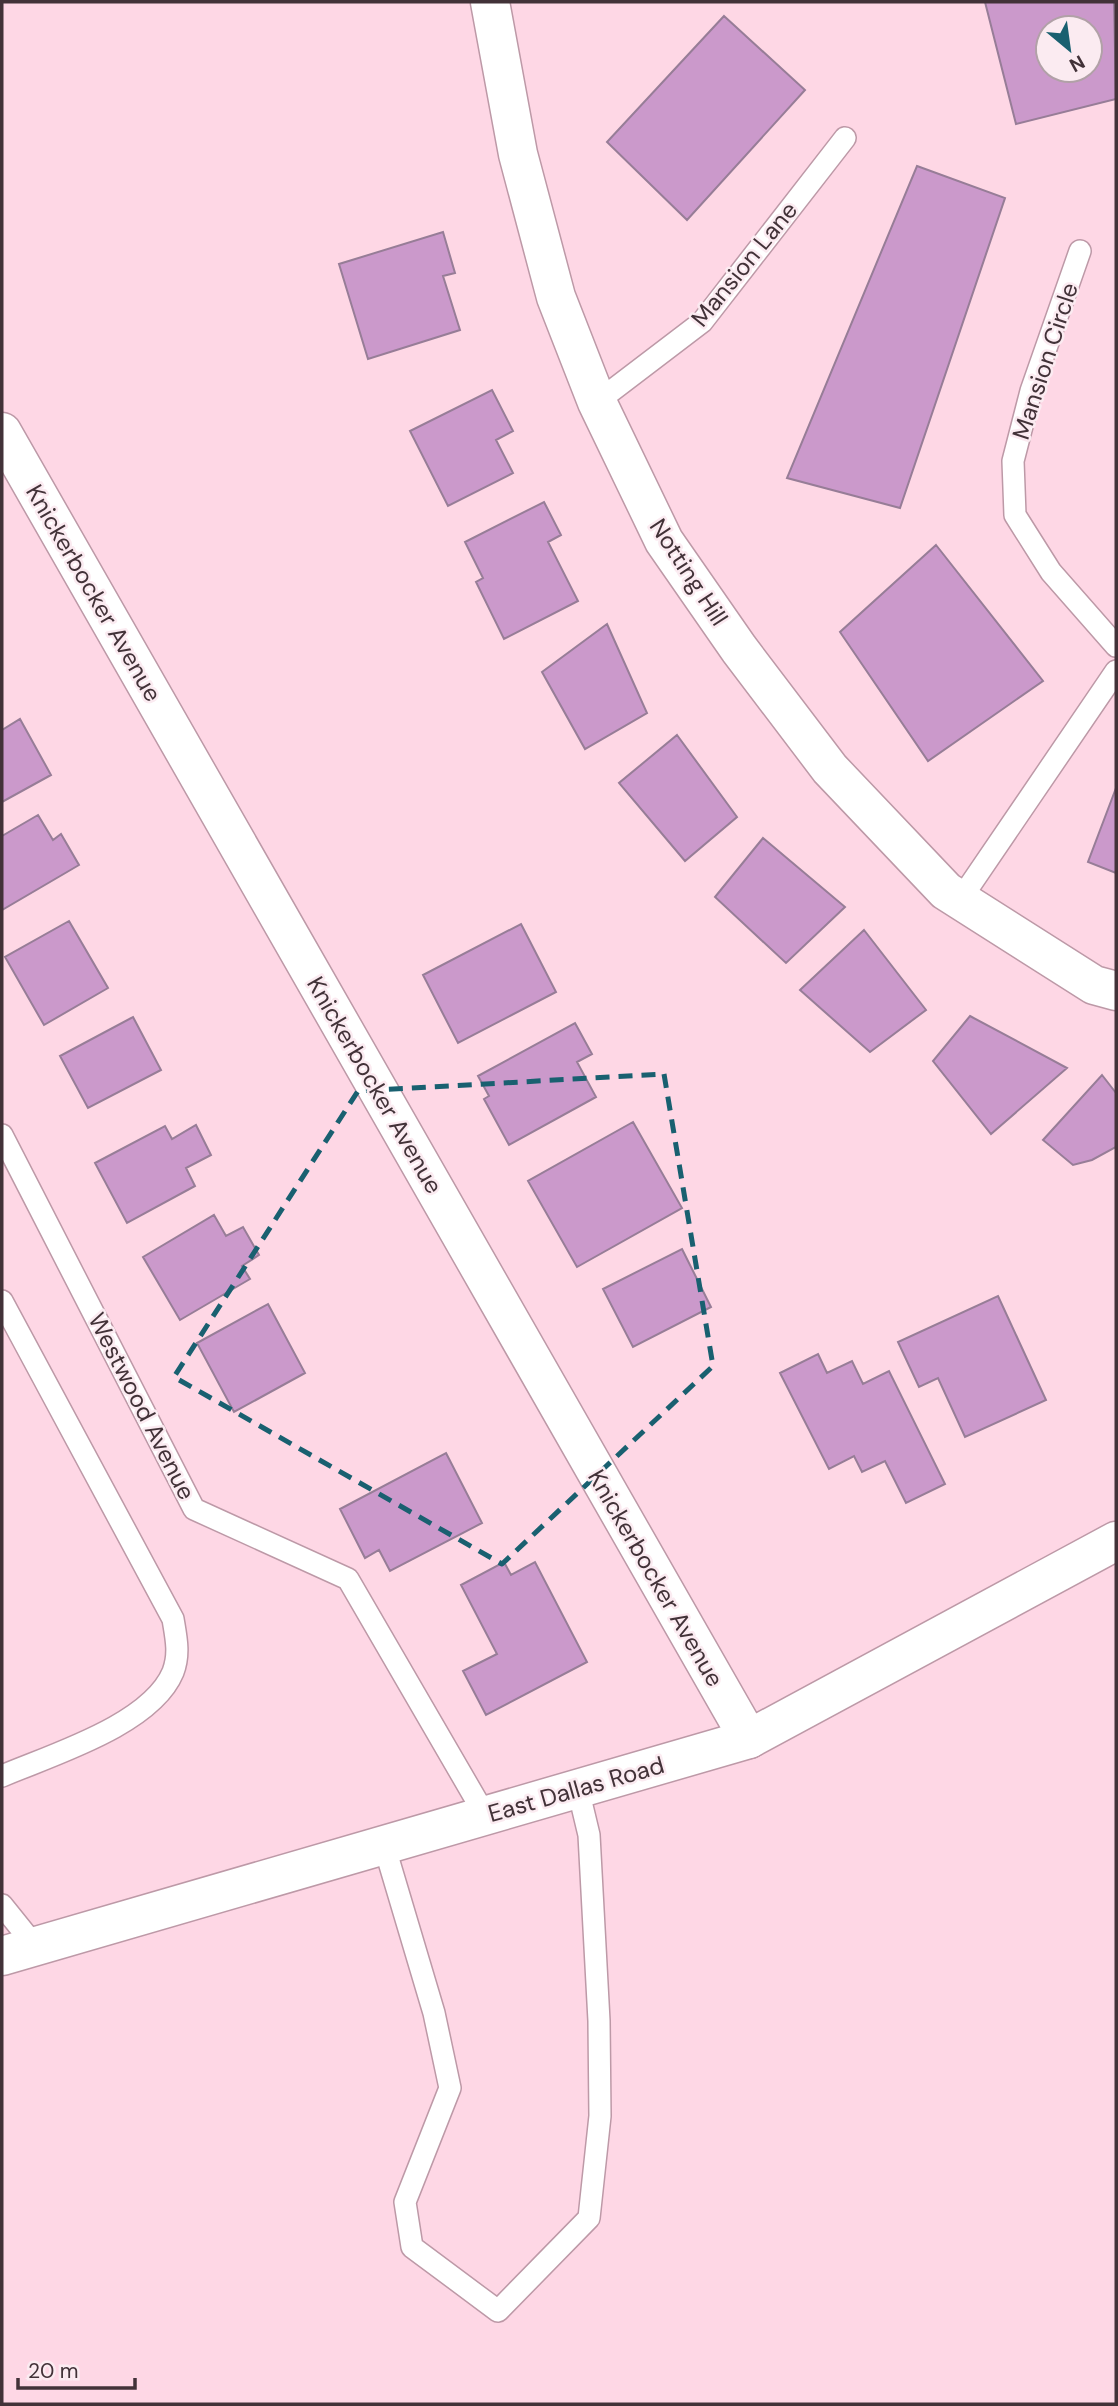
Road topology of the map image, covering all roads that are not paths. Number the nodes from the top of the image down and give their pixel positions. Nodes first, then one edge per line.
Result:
1 (490, 2) edge
2 (845, 138) dead end
3 (1080, 251) dead end
4 (597, 402) junction
5 (2, 432) edge
6 (1116, 646) edge
7 (1116, 671) edge
8 (960, 900) junction
9 (1116, 991) edge
10 (2, 1135) edge
11 (2, 1301) edge
12 (7, 1323) edge
13 (1116, 1541) edge
14 (748, 1739) junction
15 (2, 1776) edge
16 (578, 1788) junction
17 (485, 1815) junction
18 (384, 1845) junction
19 (2, 1905) edge
20 (19, 1951) edge

1 - 4 street, Notting Hill
2 - 4 lane, Mansion Lane
3 - 6 lane, Mansion Circle
4 - 8 street, Notting Hill
5 - 14 street, Knickerbocker Avenue
7 - 8 lane
8 - 9 street, Notting Hill
10 - 17 lane, Westwood Avenue
11 - 12 lane
12 - 15 lane
13 - 14 street, East Dallas Road
14 - 16 street, East Dallas Road
16 - 17 street, East Dallas Road
16 - 18 lane
17 - 18 street, East Dallas Road
18 - 20 street, East Dallas Road
19 - 20 lane

